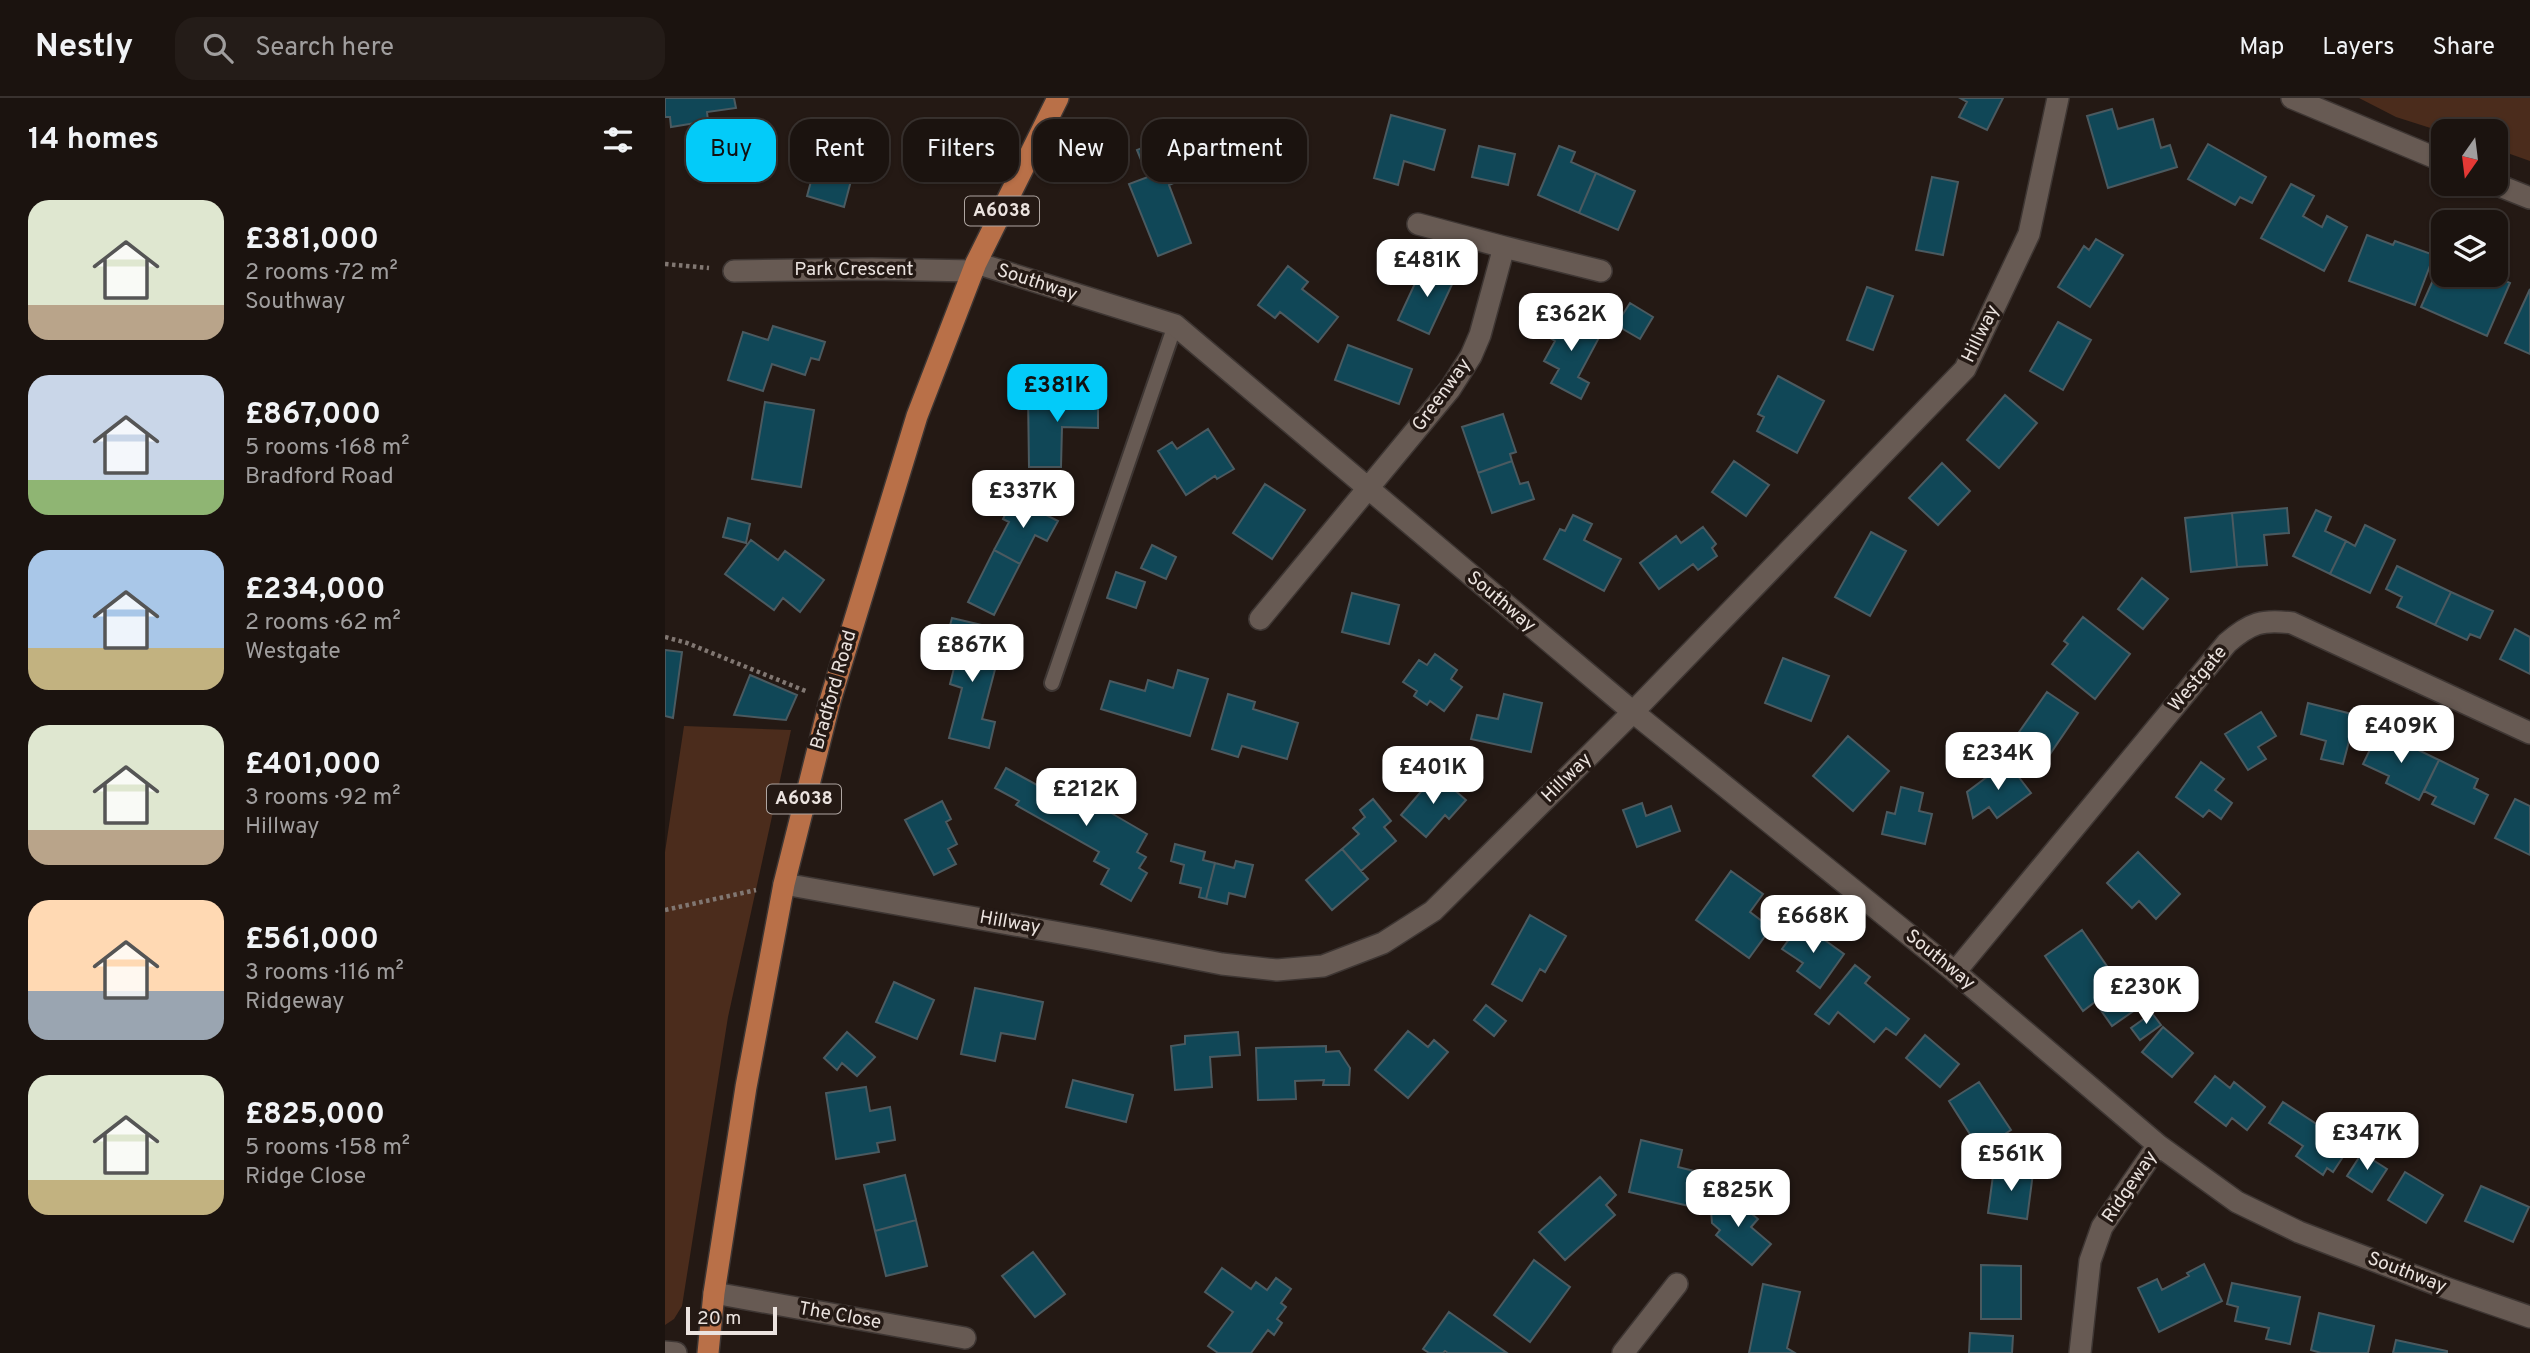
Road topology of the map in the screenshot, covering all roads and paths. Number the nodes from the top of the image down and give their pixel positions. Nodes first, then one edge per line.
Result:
1 (1058, 98) edge
2 (2058, 98) edge
3 (2292, 98) edge
4 (2431, 157) edge
5 (2508, 189) edge
6 (2530, 198) edge
7 (1418, 224) dead end
8 (1504, 247) junction
9 (665, 264) edge
10 (975, 267) junction
11 (734, 271) joint
12 (1601, 271) dead end
13 (1175, 325) junction
14 (1369, 490) junction
15 (1260, 619) dead end
16 (665, 637) edge
17 (1052, 683) dead end
18 (830, 701) junction
19 (1633, 712) junction
20 (2530, 733) edge
21 (785, 884) junction
22 (752, 891) dead end
23 (665, 910) edge
24 (1955, 972) junction
25 (2158, 1144) junction
26 (1677, 1284) dead end
27 (714, 1293) junction
28 (2530, 1317) edge
29 (965, 1338) dead end
30 (665, 1352) edge
31 (676, 1353) edge
32 (708, 1353) edge
33 (1623, 1353) edge
34 (2080, 1353) edge

1 - 10 main road, Bradford Road / A6038
2 - 19 street, Hillway
3 - 4 street
5 - 6 street
7 - 8 street
8 - 12 street
8 - 14 street, Greenway
9 - 11 path
10 - 11 street, Park Crescent
10 - 13 street, Southway
10 - 18 main road, Bradford Road / A6038
13 - 14 street, Southway
13 - 17 lane
14 - 15 street
14 - 19 street, Southway
16 - 18 path
18 - 21 main road, Bradford Road / A6038
19 - 21 street, Hillway
19 - 24 street, Southway
20 - 24 street, Westgate
21 - 27 main road, Bradford Road / A6038
22 - 23 path
24 - 25 street, Southway
25 - 28 street, Southway
25 - 34 street, Ridgeway
26 - 33 street
27 - 29 street, The Close
27 - 32 main road, Bradford Road / A6038
30 - 31 street

